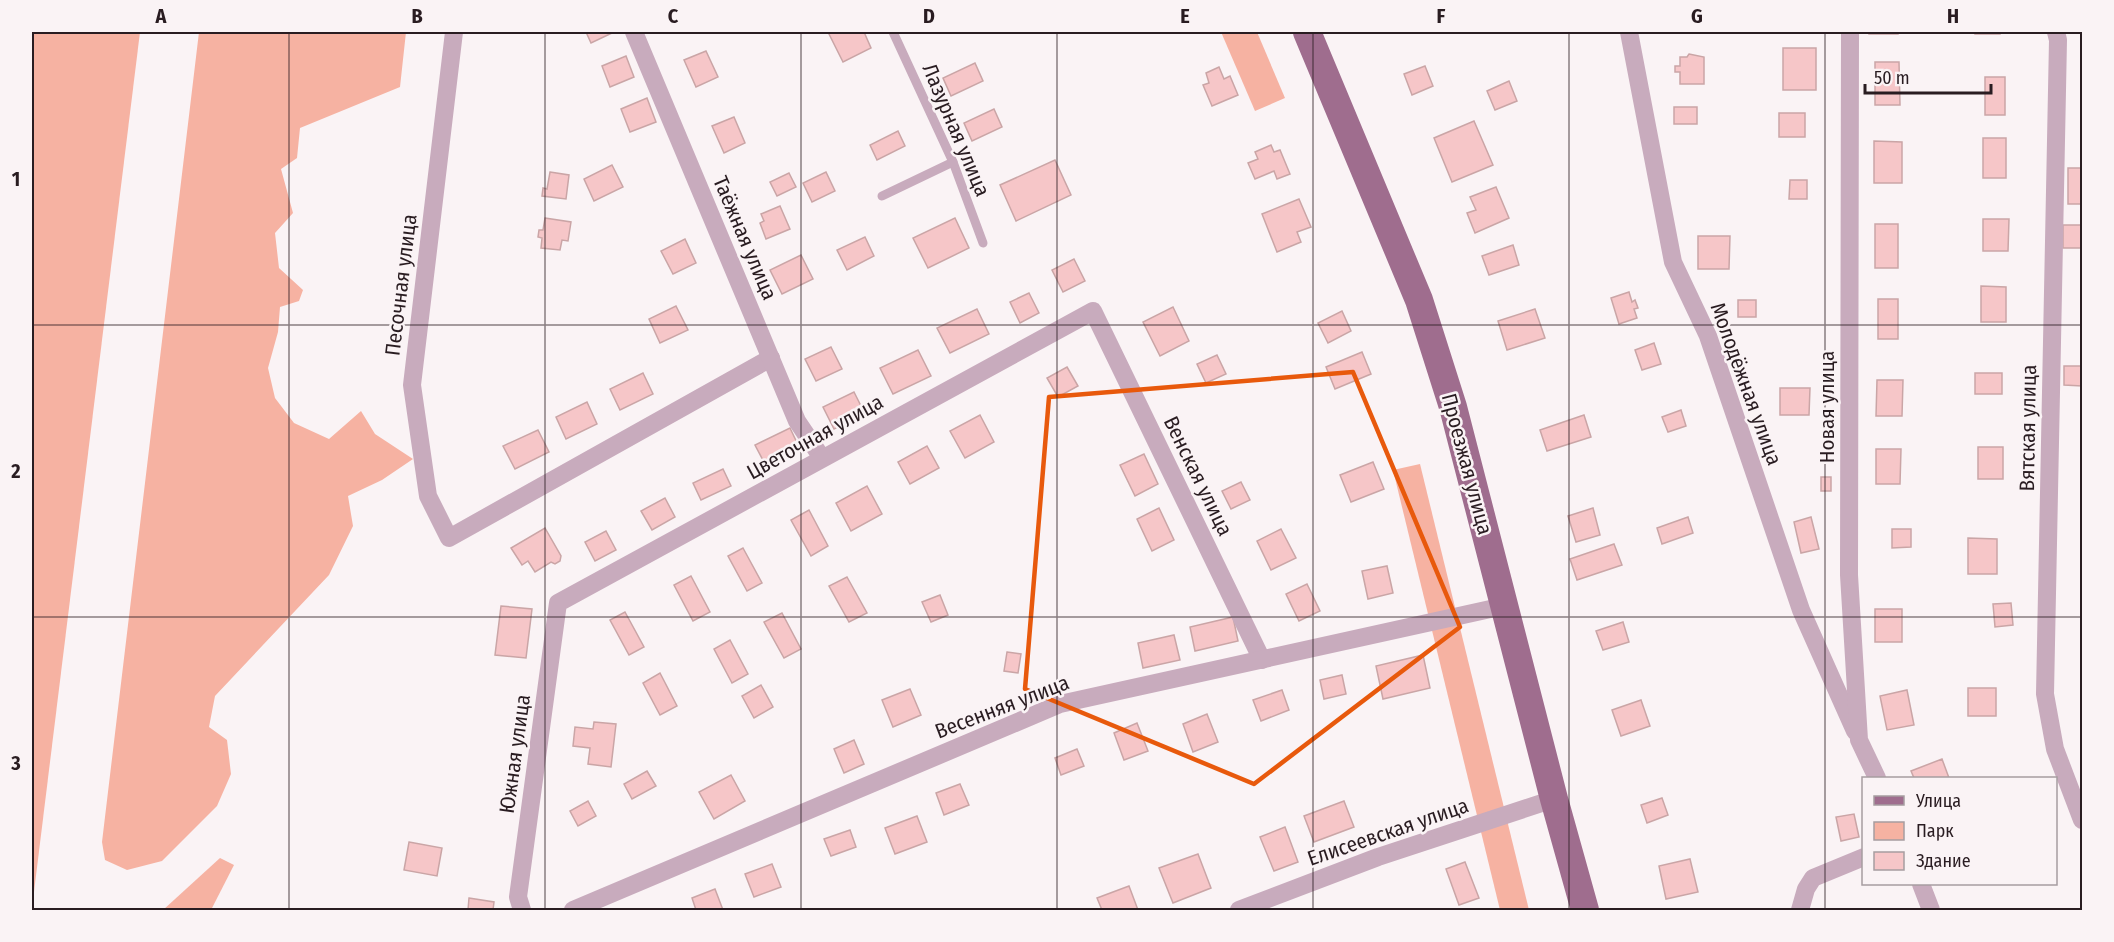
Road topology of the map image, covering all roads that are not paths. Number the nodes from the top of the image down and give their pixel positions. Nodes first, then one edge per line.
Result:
1 (454, 32) edge
2 (634, 32) edge
3 (893, 32) edge
4 (1307, 32) edge
5 (1629, 32) edge
6 (1850, 32) edge
7 (2056, 32) edge
8 (952, 162) junction
9 (882, 196) dead end
10 (983, 243) dead end
11 (1093, 311) joint
12 (771, 358) junction
13 (822, 458) junction
14 (558, 603) joint
15 (1504, 606) junction
16 (1262, 660) junction
17 (1859, 740) junction
18 (1877, 777) edge
19 (2069, 786) edge
20 (1554, 799) junction
21 (2082, 820) edge
22 (1862, 857) edge
23 (1921, 885) edge
24 (522, 910) edge
25 (573, 910) edge
26 (1239, 910) edge
27 (1585, 910) edge
28 (1800, 910) edge
29 (1931, 910) edge

1 - 12 street, Песочная улица
2 - 12 street, Таёжная улица
3 - 8 lane, Лазурная улица
4 - 15 main road, Проезжая улица
5 - 17 street, Молодёжная улица
6 - 17 street, Новая улица
7 - 19 street, Вятская улица
8 - 9 lane
8 - 10 lane, Лазурная улица
11 - 13 street, Цветочная улица
11 - 16 street, Венская улица
12 - 13 street, Таёжная улица
13 - 14 street, Цветочная улица
14 - 24 street, Южная улица
15 - 16 street, Весенняя улица
15 - 20 main road, Проезжая улица
16 - 25 street, Весенняя улица
17 - 18 street, Новая улица
19 - 21 street, Вятская улица
20 - 26 street, Елисеевская улица
20 - 27 main road, Проезжая улица
22 - 28 street
23 - 29 street

